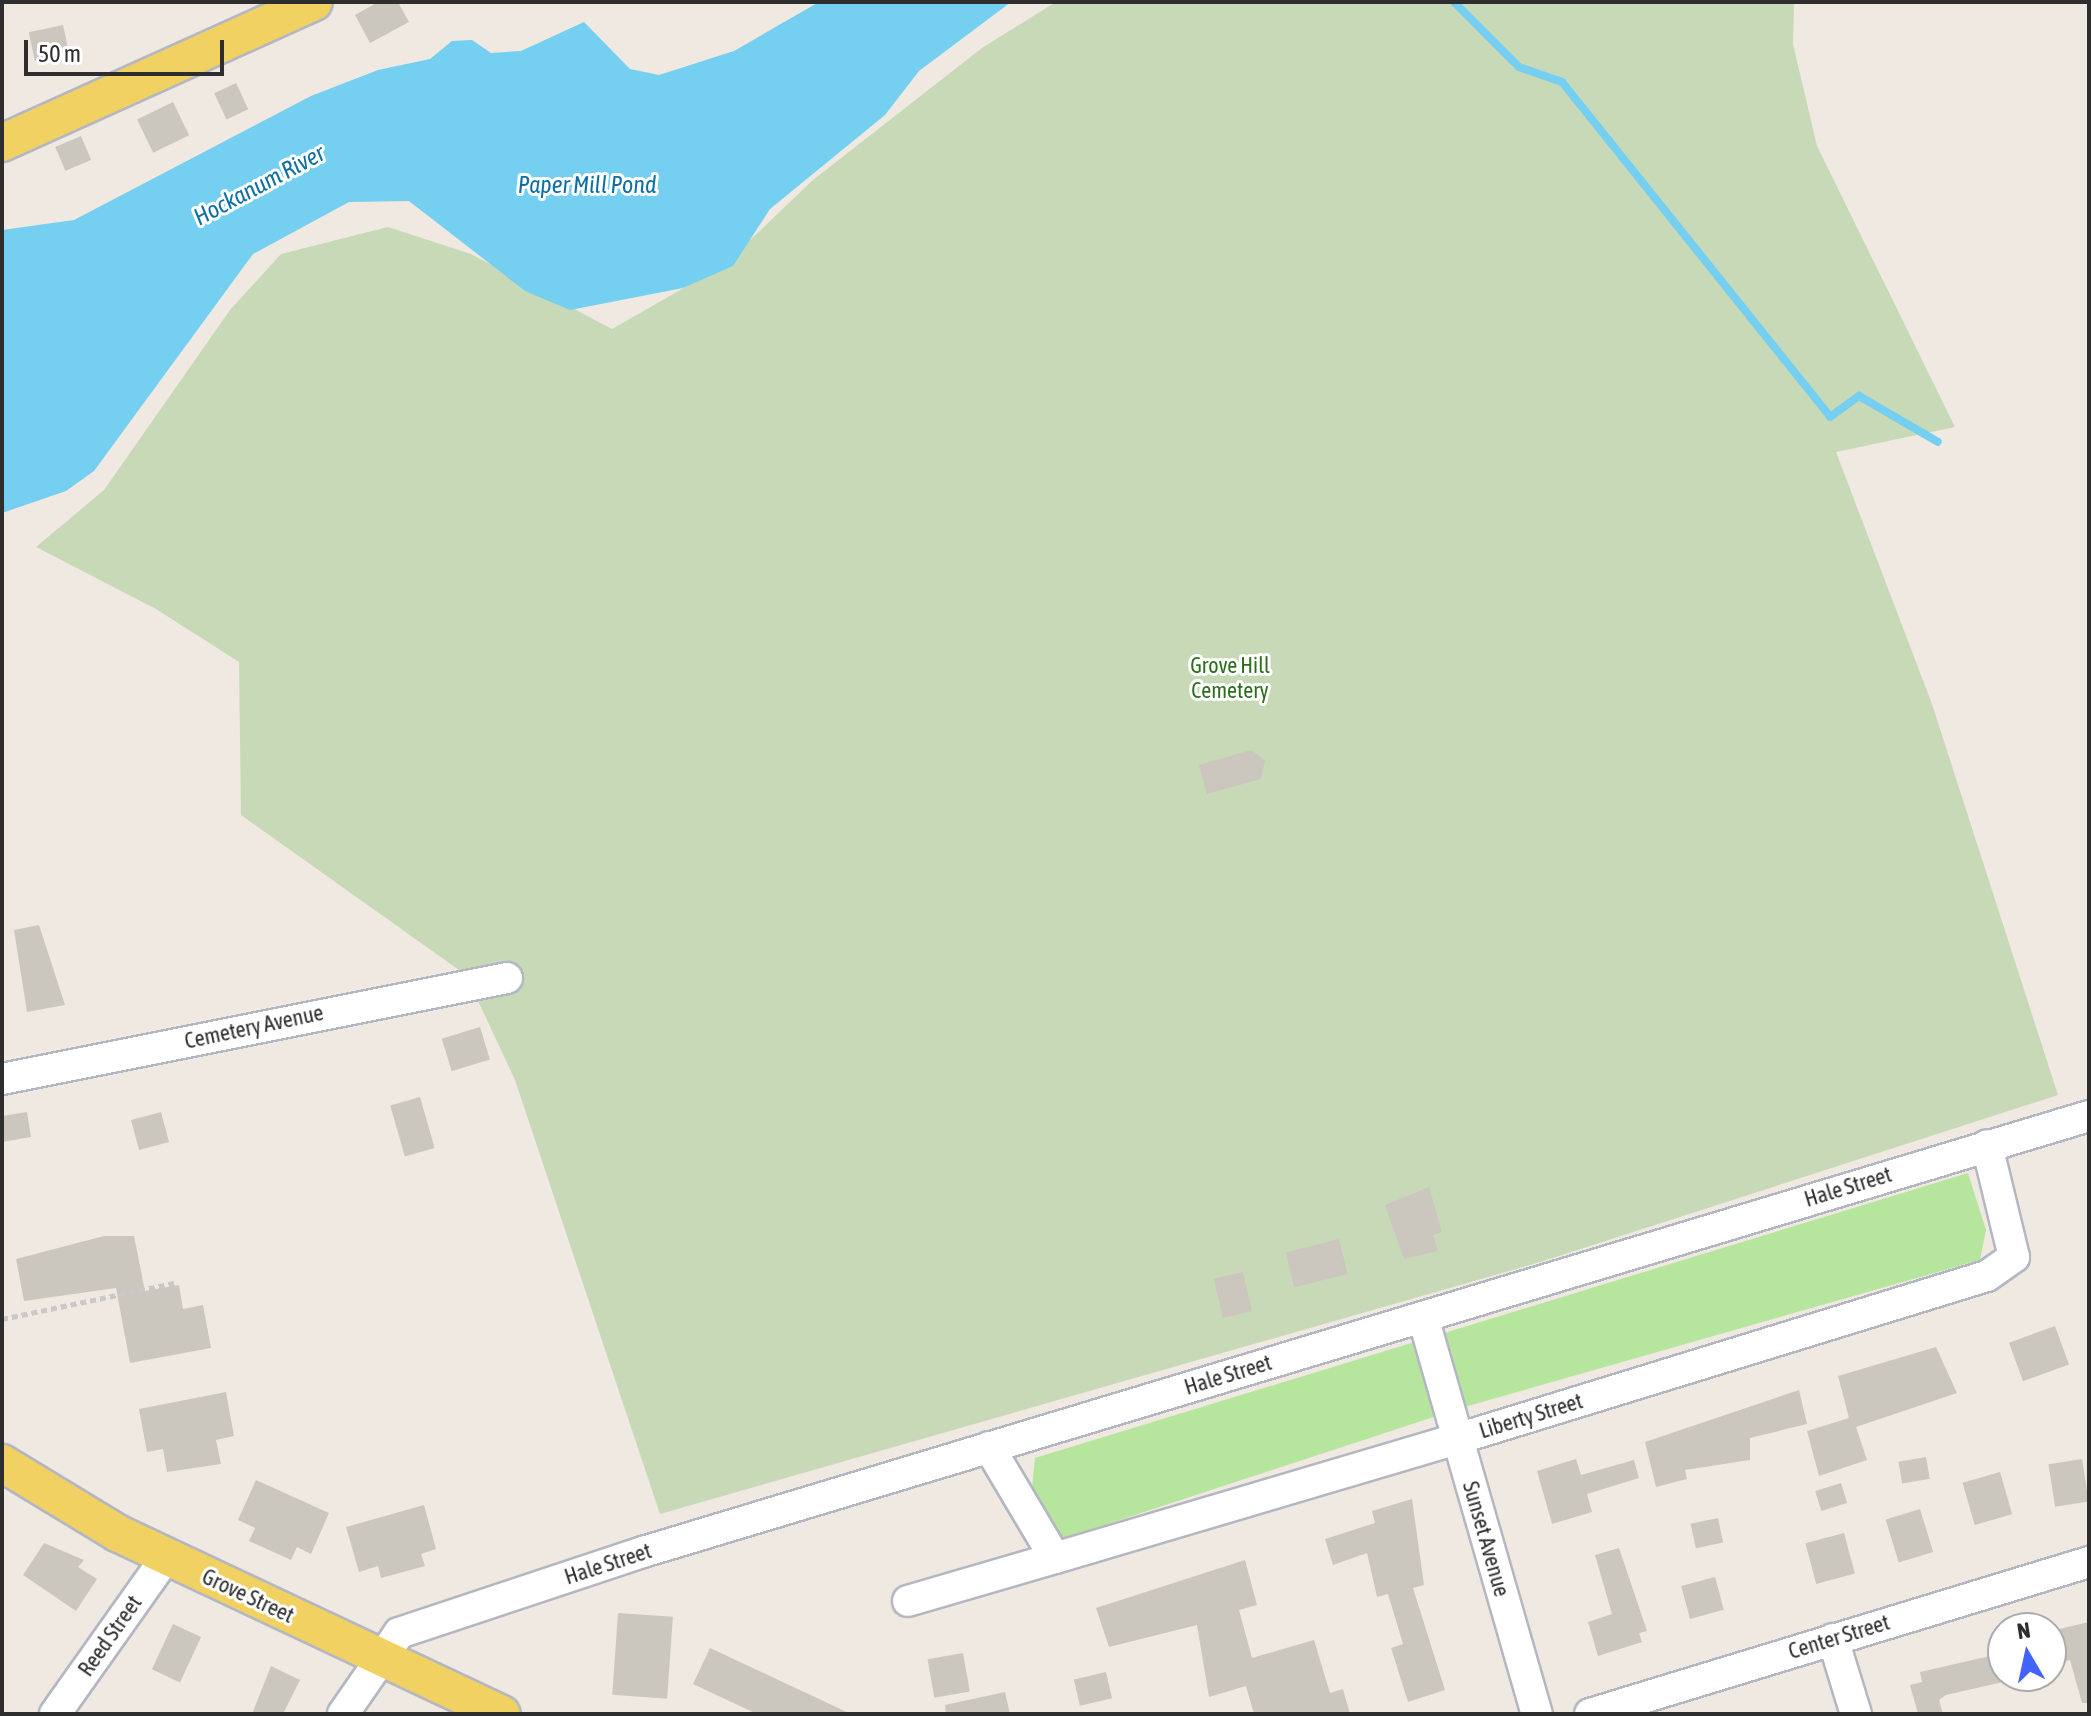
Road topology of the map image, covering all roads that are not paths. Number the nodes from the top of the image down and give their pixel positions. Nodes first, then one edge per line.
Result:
1 (314, 2) edge
2 (2, 143) edge
3 (507, 978) dead end
4 (2, 1079) edge
5 (2089, 1116) edge
6 (1987, 1145) junction
7 (1423, 1317) junction
8 (1457, 1439) junction
9 (989, 1447) junction
10 (2, 1463) edge
11 (166, 1557) junction
12 (1055, 1558) junction
13 (2089, 1562) edge
14 (908, 1601) dead end
15 (1833, 1639) junction
16 (382, 1658) junction
17 (55, 1714) edge
18 (343, 1714) edge
19 (502, 1714) edge
20 (1537, 1714) edge
21 (1590, 1714) edge
22 (1856, 1714) edge

1 - 2 main road
3 - 4 street, Cemetery Avenue
5 - 6 street, Hale Street
6 - 7 street, Hale Street
6 - 8 street, Liberty Street
7 - 8 street, Sunset Avenue
7 - 9 street, Hale Street
8 - 12 street, Liberty Street
8 - 20 street, Sunset Avenue
9 - 12 street
9 - 16 street, Hale Street
10 - 11 main road, Grove Street
11 - 16 main road, Grove Street
11 - 17 street, Reed Street
12 - 14 street, Liberty Street
13 - 15 street, Center Street
15 - 21 street, Center Street
15 - 22 street
16 - 18 street, Hale Street
16 - 19 main road, Grove Street

